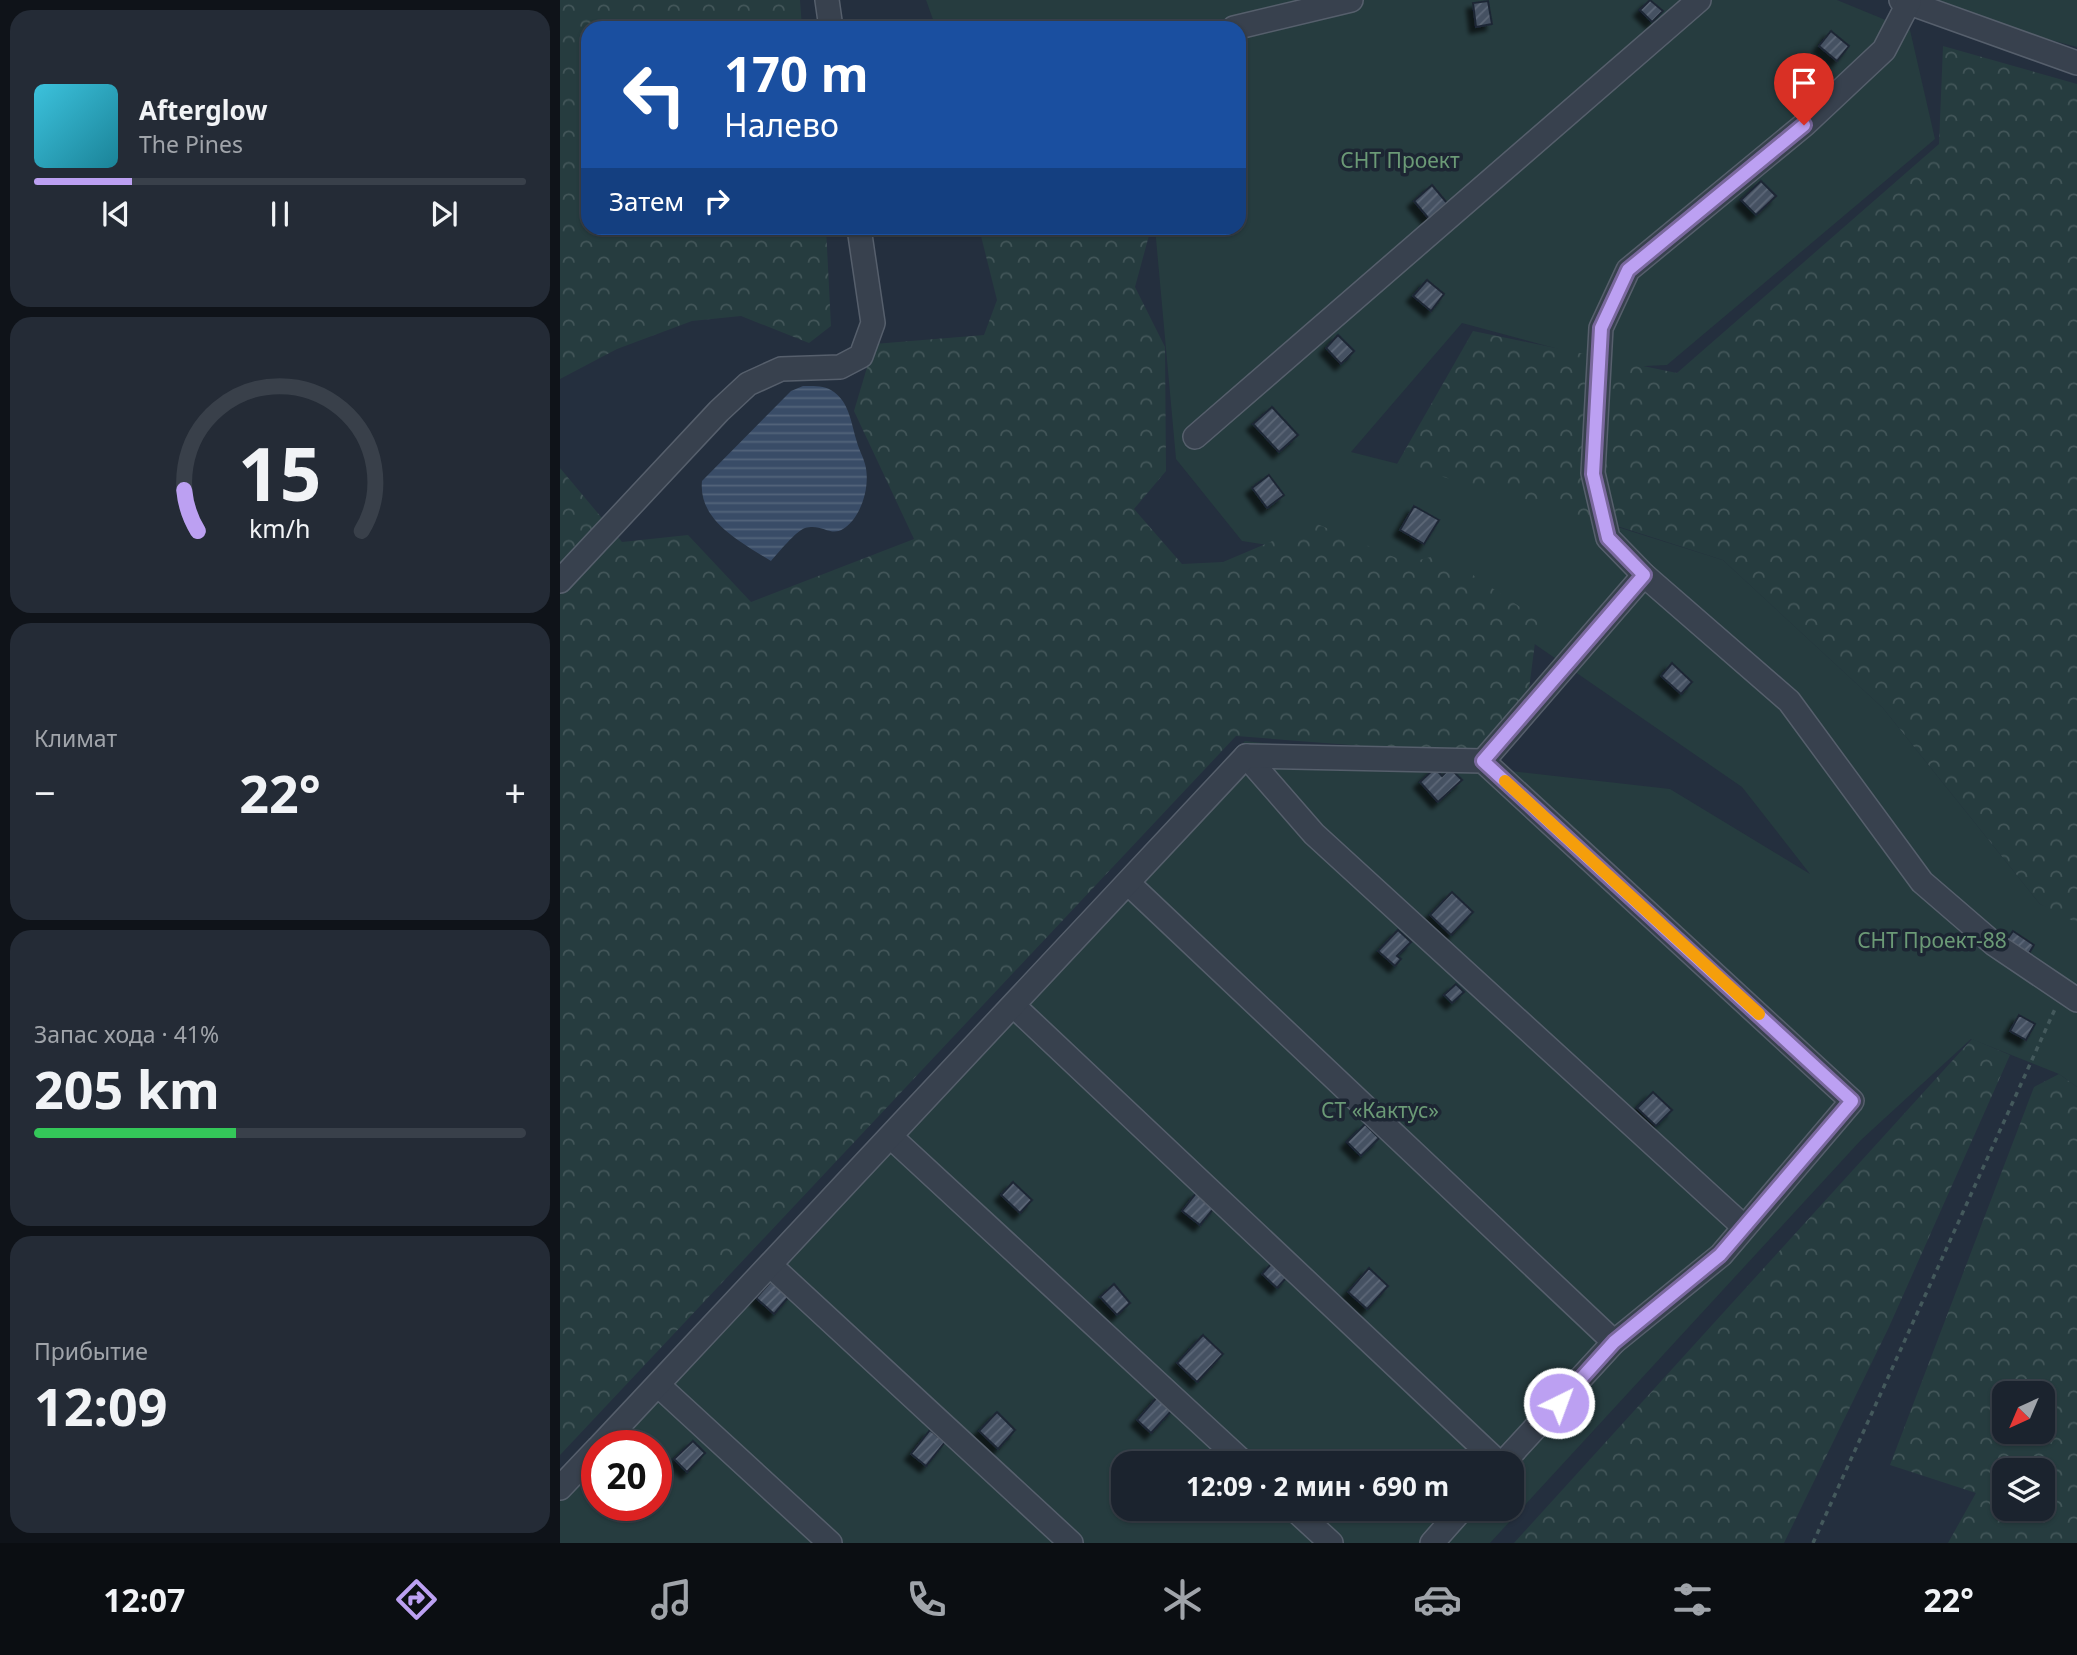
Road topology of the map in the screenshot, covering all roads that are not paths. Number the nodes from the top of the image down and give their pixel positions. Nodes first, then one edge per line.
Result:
1 (827, 0) edge
2 (1351, 0) edge
3 (1699, 0) edge
4 (1905, 1) edge
5 (830, 21) edge
6 (1246, 25) edge
7 (2077, 63) edge
8 (860, 235) edge
9 (1195, 437) dead end
10 (1644, 575) junction
11 (560, 581) edge
12 (1246, 756) junction
13 (1483, 761) junction
14 (1129, 884) junction
15 (2070, 996) edge
16 (1014, 1006) junction
17 (891, 1137) junction
18 (1744, 1227) junction
19 (770, 1265) junction
20 (1614, 1342) junction
21 (658, 1385) junction
22 (614, 1430) edge
23 (1231, 1451) edge
24 (1488, 1451) edge
25 (1512, 1451) edge
26 (581, 1465) edge
27 (560, 1488) edge
28 (1307, 1521) edge
29 (1451, 1521) edge
30 (830, 1543) edge
31 (1071, 1543) edge
32 (1331, 1543) edge
33 (1432, 1543) edge

1 - 5 lane
2 - 6 lane
3 - 9 lane
4 - 7 lane
4 - 10 lane
8 - 11 lane
10 - 13 lane
10 - 15 lane
12 - 13 lane
12 - 14 lane
12 - 18 lane
13 - 18 lane
14 - 16 lane
14 - 20 lane
16 - 17 lane
16 - 24 lane
17 - 19 lane
17 - 23 lane
18 - 20 lane
19 - 21 lane
19 - 31 lane
20 - 25 lane
21 - 22 lane
21 - 30 lane
26 - 27 lane
28 - 32 lane
29 - 33 lane

